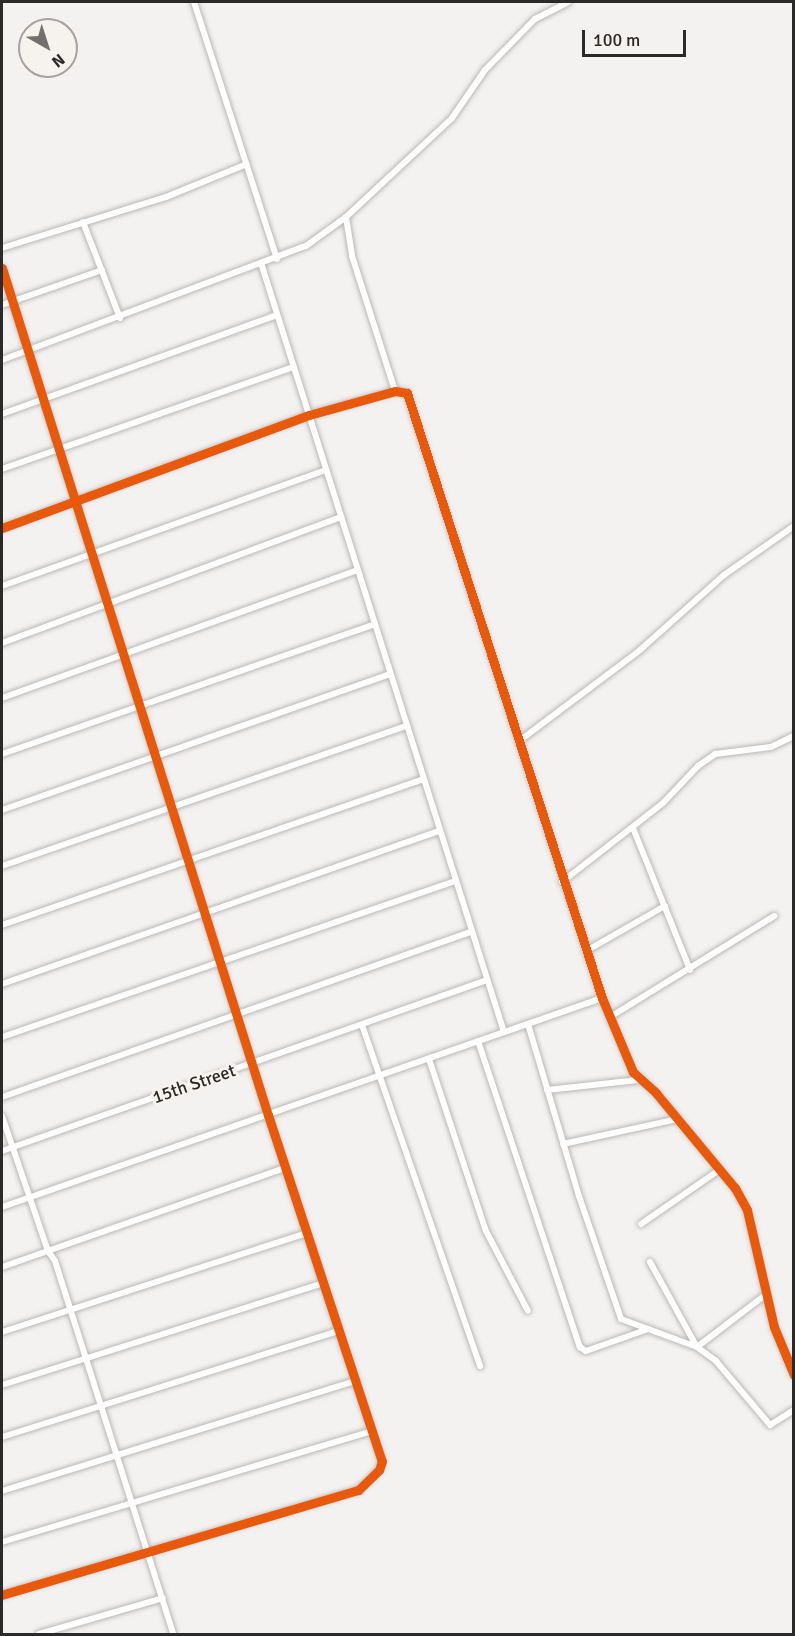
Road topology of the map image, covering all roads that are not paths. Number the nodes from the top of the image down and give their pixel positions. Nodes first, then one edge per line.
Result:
1 (194, 2) edge
2 (568, 2) edge
3 (247, 164) junction
4 (346, 216) junction
5 (83, 222) junction
6 (2, 248) edge
7 (277, 259) junction
8 (262, 266) junction
9 (2, 268) edge
10 (102, 270) junction
11 (12, 302) junction
12 (2, 305) edge
13 (277, 315) junction
14 (120, 318) junction
15 (28, 350) junction
16 (2, 360) edge
17 (294, 366) junction
18 (395, 391) junction
19 (43, 399) junction
20 (2, 414) edge
21 (309, 416) junction
22 (58, 448) junction
23 (2, 469) edge
24 (326, 470) junction
25 (75, 501) junction
26 (341, 517) junction
27 (794, 526) edge
28 (2, 528) edge
29 (92, 553) junction
30 (358, 570) junction
31 (2, 586) edge
32 (109, 605) junction
33 (375, 624) junction
34 (2, 643) edge
35 (124, 655) junction
36 (390, 674) junction
37 (2, 698) edge
38 (140, 706) junction
39 (406, 726) junction
40 (794, 736) edge
41 (519, 741) junction
42 (2, 754) edge
43 (156, 757) junction
44 (423, 779) junction
45 (172, 806) junction
46 (2, 810) edge
47 (633, 828) junction
48 (440, 831) junction
49 (188, 860) junction
50 (2, 866) edge
51 (455, 881) junction
52 (562, 882) junction
53 (665, 906) junction
54 (204, 912) junction
55 (774, 916) dead end
56 (2, 925) edge
57 (471, 932) junction
58 (586, 951) junction
59 (220, 963) junction
60 (690, 970) junction
61 (487, 980) junction
62 (2, 984) edge
63 (602, 998) junction
64 (236, 1015) junction
65 (610, 1017) junction
66 (528, 1024) junction
67 (362, 1025) junction
68 (504, 1032) junction
69 (2, 1037) edge
70 (478, 1041) junction
71 (429, 1059) junction
72 (252, 1064) junction
73 (378, 1076) junction
74 (638, 1080) junction
75 (547, 1090) junction
76 (2, 1097) edge
77 (268, 1115) junction
78 (2, 1116) edge
79 (678, 1119) junction
80 (563, 1144) junction
81 (12, 1148) junction
82 (2, 1151) edge
83 (285, 1168) junction
84 (719, 1170) junction
85 (29, 1197) junction
86 (2, 1207) edge
87 (641, 1224) dead end
88 (307, 1233) junction
89 (48, 1251) junction
90 (650, 1262) dead end
91 (2, 1267) edge
92 (323, 1283) junction
93 (765, 1295) junction
94 (71, 1310) junction
95 (528, 1311) dead end
96 (648, 1329) junction
97 (339, 1331) junction
98 (2, 1332) edge
99 (697, 1347) junction
100 (87, 1358) junction
101 (480, 1366) dead end
102 (794, 1375) edge
103 (356, 1381) junction
104 (2, 1385) edge
105 (103, 1407) junction
106 (794, 1410) edge
107 (372, 1431) junction
108 (2, 1437) edge
109 (118, 1455) junction
110 (2, 1491) edge
111 (134, 1503) junction
112 (2, 1542) edge
113 (149, 1550) junction
114 (2, 1595) edge
115 (163, 1598) junction
116 (39, 1635) edge
117 (173, 1635) edge

1 - 3 street
2 - 4 street
3 - 5 street
3 - 7 street
4 - 7 street
4 - 18 street
5 - 6 street
5 - 10 street
7 - 8 street
8 - 13 street
8 - 14 street
9 - 11 street
10 - 11 street
10 - 14 street
11 - 12 street
11 - 15 street
13 - 17 street
13 - 19 street
14 - 15 street
15 - 16 street
15 - 19 street
17 - 21 street
17 - 22 street
18 - 21 street
18 - 41 street
19 - 20 street
19 - 22 street
21 - 24 street
21 - 25 street
22 - 23 street
22 - 25 street
24 - 26 street
24 - 29 street
25 - 28 street
25 - 29 street
26 - 30 street
26 - 32 street
27 - 41 street
29 - 31 street
29 - 32 street
30 - 33 street
30 - 35 street
32 - 34 street
32 - 35 street
33 - 36 street
33 - 38 street
35 - 37 street
35 - 38 street
36 - 39 street
36 - 43 street
38 - 42 street
38 - 43 street
39 - 44 street
39 - 45 street
40 - 47 street
41 - 52 street
43 - 45 street
43 - 46 street
44 - 48 street
44 - 49 street
45 - 49 street
45 - 50 street
47 - 52 street
47 - 53 street
48 - 51 street
48 - 54 street
49 - 54 street
49 - 56 street
51 - 57 street
51 - 59 street
52 - 58 street
53 - 58 street
53 - 60 street
54 - 59 street
54 - 62 street
55 - 60 street
57 - 61 street
57 - 64 street
58 - 63 street
59 - 64 street
59 - 69 street
60 - 65 street
61 - 67 street, 15th Street
61 - 68 street
63 - 65 street
63 - 66 street
64 - 72 street
64 - 76 street
65 - 74 street
66 - 68 street
66 - 75 street
67 - 72 street, 15th Street
67 - 73 street
68 - 70 street
70 - 71 street
70 - 96 street
71 - 73 street
71 - 95 street
72 - 77 street
72 - 81 street, 15th Street
73 - 77 street
73 - 101 street
74 - 75 street
74 - 79 street
75 - 80 street
77 - 83 street
77 - 85 street
78 - 81 street
79 - 80 street
79 - 84 street
80 - 96 street
81 - 82 street, 15th Street
81 - 85 street
83 - 88 street
83 - 89 street
84 - 87 street
84 - 93 street
85 - 86 street
85 - 89 street
88 - 92 street
88 - 94 street
89 - 91 street
89 - 94 street
90 - 99 street
92 - 97 street
92 - 100 street
93 - 99 street
93 - 102 street
94 - 98 street
94 - 100 street
96 - 99 street
97 - 103 street
97 - 105 street
99 - 106 street
100 - 104 street
100 - 105 street
103 - 107 street
103 - 109 street
105 - 108 street
105 - 109 street
107 - 111 street
107 - 113 street
109 - 110 street
109 - 111 street
111 - 112 street
111 - 113 street
113 - 114 street
113 - 115 street
115 - 116 street
115 - 117 street

